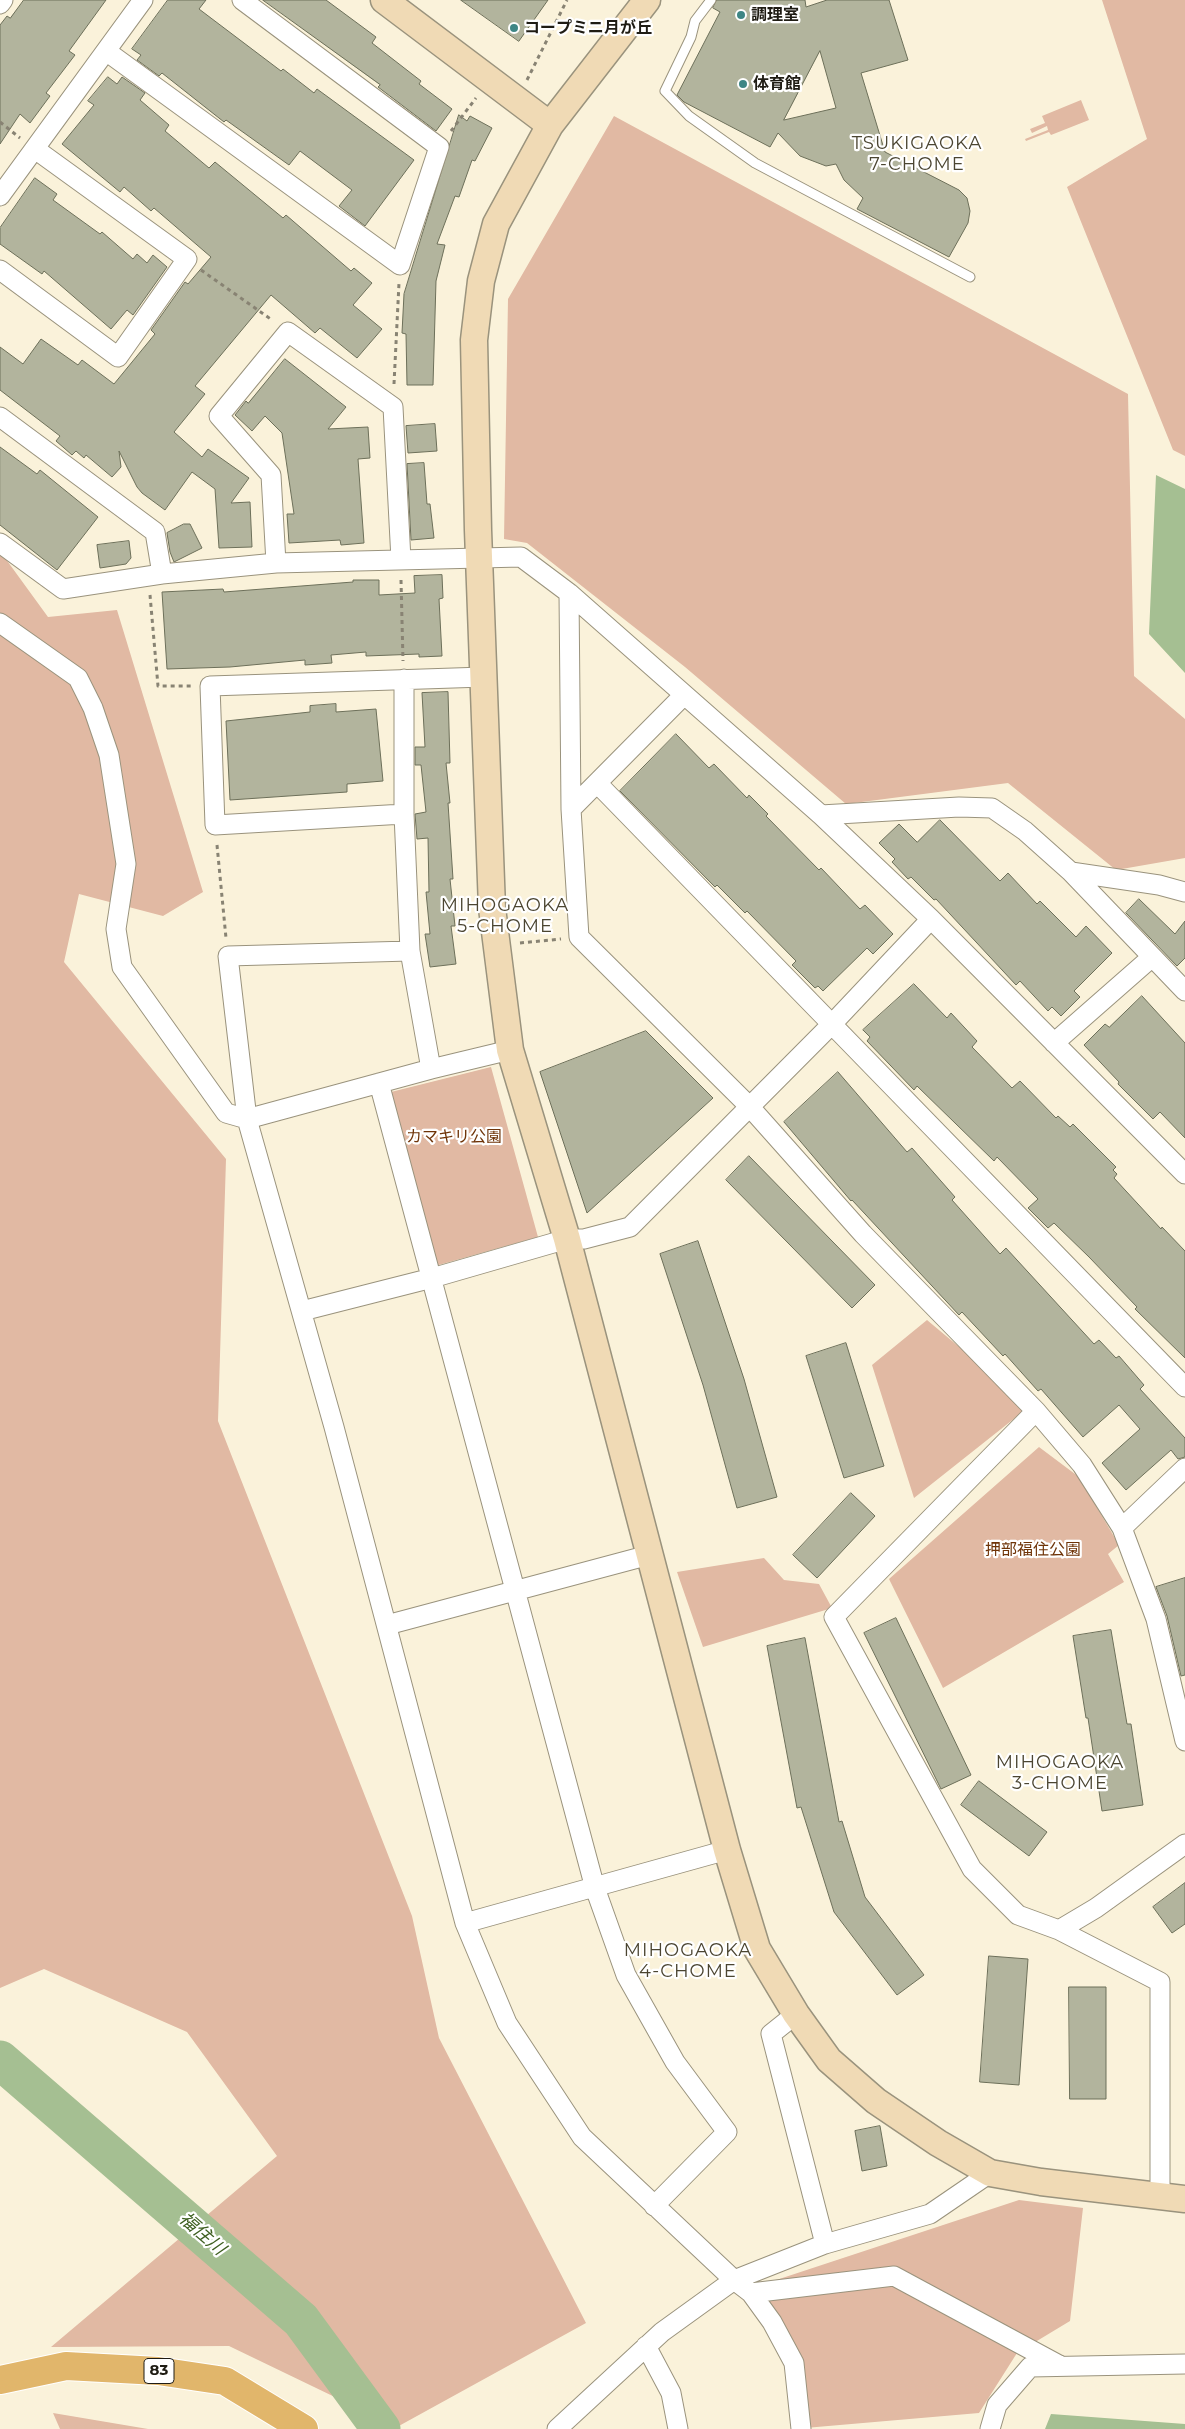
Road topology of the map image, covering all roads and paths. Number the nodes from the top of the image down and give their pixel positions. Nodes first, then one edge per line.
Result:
1 (3, 0) edge
2 (143, 0) edge
3 (242, 0) edge
4 (384, 0) edge
5 (567, 0) edge
6 (646, 0) edge
7 (711, 0) edge
8 (0, 4) edge
9 (106, 51) junction
10 (525, 85) dead end
11 (480, 92) dead end
12 (550, 125) junction
13 (439, 147) junction
14 (35, 149) junction
15 (0, 196) edge
16 (187, 260) junction
17 (400, 265) junction
18 (0, 270) edge
19 (970, 277) dead end
20 (288, 332) junction
21 (393, 407) junction
22 (0, 418) edge
23 (0, 542) edge
24 (479, 558) junction
25 (401, 560) junction
26 (276, 563) junction
27 (156, 575) junction
28 (569, 593) junction
29 (0, 623) edge
30 (484, 677) junction
31 (404, 680) junction
32 (210, 686) junction
33 (684, 695) junction
34 (598, 783) junction
35 (571, 809) junction
36 (404, 814) junction
37 (821, 815) junction
38 (215, 825) junction
39 (1071, 872) junction
40 (1185, 892) edge
41 (931, 919) junction
42 (579, 937) junction
43 (512, 944) dead end
44 (410, 951) junction
45 (228, 956) junction
46 (1152, 957) junction
47 (1185, 992) edge
48 (832, 1024) junction
49 (1054, 1043) junction
50 (510, 1050) junction
51 (431, 1069) junction
52 (379, 1083) junction
53 (749, 1106) junction
54 (247, 1119) junction
55 (1185, 1174) edge
56 (567, 1239) junction
57 (432, 1278) junction
58 (302, 1310) junction
59 (1185, 1387) edge
60 (1036, 1411) junction
61 (1185, 1468) edge
62 (1122, 1528) junction
63 (649, 1555) junction
64 (517, 1592) junction
65 (387, 1626) junction
66 (1185, 1741) edge
67 (1185, 1844) edge
68 (727, 1850) junction
69 (595, 1888) junction
70 (465, 1923) junction
71 (1059, 1930) junction
72 (796, 2014) junction
73 (990, 2172) junction
74 (1173, 2198) edge
75 (654, 2206) junction
76 (825, 2244) junction
77 (734, 2280) junction
78 (751, 2293) junction
79 (646, 2346) junction
80 (1185, 2364) edge
81 (1061, 2366) junction
82 (0, 2380) edge
83 (304, 2429) edge
84 (557, 2429) edge
85 (678, 2429) edge
86 (802, 2429) edge
87 (990, 2429) edge

1 - 8 street
2 - 9 street
3 - 13 street
4 - 12 street
5 - 10 path
6 - 12 street
7 - 19 lane
9 - 14 street
9 - 17 street
11 - 13 path
12 - 24 street
13 - 17 street
14 - 15 street
14 - 16 street
16 - 18 street
16 - 20 path
17 - 21 path
20 - 21 street
20 - 26 street
21 - 25 street
22 - 27 street
23 - 27 street
24 - 25 street
24 - 28 street
24 - 30 street
25 - 26 street
25 - 31 path
26 - 27 street
27 - 32 path
28 - 33 street
28 - 35 street
29 - 54 street
30 - 31 street
30 - 50 street
31 - 32 street
31 - 36 street
32 - 38 street
33 - 34 street
33 - 37 street
34 - 35 street
34 - 48 street
35 - 42 street
36 - 38 street
36 - 44 street
37 - 39 street
37 - 41 street
38 - 45 path
39 - 40 street
39 - 46 street
41 - 48 street
41 - 49 street
42 - 43 path
42 - 53 street
44 - 45 street
44 - 51 street
45 - 54 street
46 - 47 street
46 - 49 street
48 - 53 street
48 - 59 street
49 - 55 street
50 - 51 street
50 - 56 street
51 - 52 street
52 - 54 street
52 - 57 street
53 - 56 street
53 - 60 street
54 - 58 street
56 - 57 street
56 - 63 street
57 - 58 street
57 - 64 street
58 - 65 street
60 - 62 street
60 - 71 street
61 - 62 street
62 - 66 street
63 - 64 street
63 - 68 street
64 - 65 street
64 - 69 street
65 - 70 street
67 - 71 street
68 - 69 street
68 - 72 street
69 - 70 street
69 - 75 street
70 - 75 street
71 - 74 street
72 - 73 street
72 - 76 street
73 - 74 street
73 - 76 street
75 - 77 street
76 - 77 street
77 - 78 street
77 - 79 street
78 - 81 street
78 - 86 street
79 - 84 street
79 - 85 street
80 - 81 street
81 - 87 street
82 - 83 main road, 83

